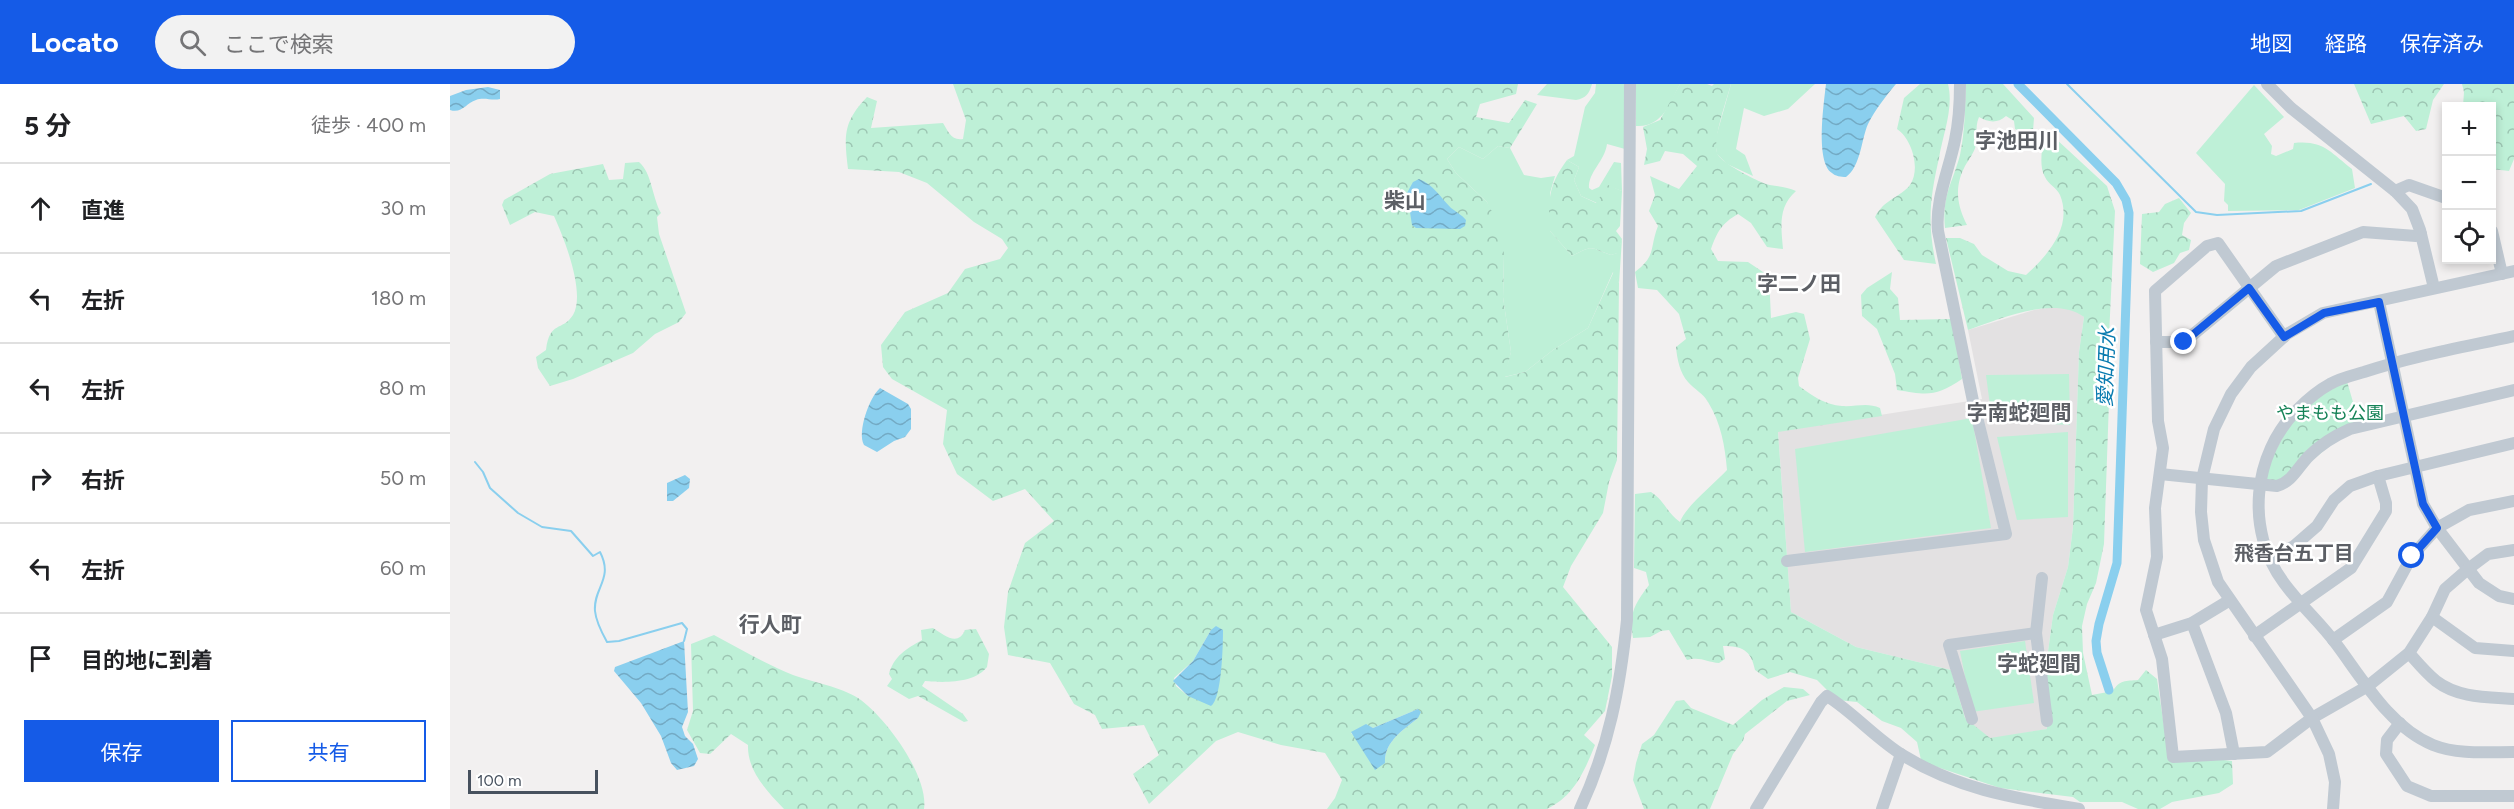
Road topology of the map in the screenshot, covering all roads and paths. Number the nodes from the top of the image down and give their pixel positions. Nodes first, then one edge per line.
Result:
1 (1630, 84) edge
2 (1960, 84) edge
3 (2267, 84) edge
4 (2395, 191) junction
5 (2442, 197) edge
6 (2421, 234) junction
7 (2496, 241) edge
8 (2508, 272) edge
9 (2249, 288) junction
10 (2433, 288) junction
11 (2379, 302) junction
12 (2514, 336) edge
13 (2284, 337) junction
14 (2156, 342) junction
15 (2393, 363) junction
16 (2514, 390) edge
17 (2405, 415) junction
18 (2514, 443) edge
19 (2416, 467) junction
20 (2160, 474) junction
21 (2379, 476) junction
22 (2202, 479) junction
23 (2258, 485) junction
24 (2514, 501) edge
25 (2437, 528) junction
26 (2514, 550) edge
27 (2270, 560) junction
28 (1787, 561) dead end
29 (2468, 569) junction
30 (2042, 578) dead end
31 (2514, 599) edge
32 (2230, 600) junction
33 (2302, 604) junction
34 (2432, 617) junction
35 (2192, 623) junction
36 (2036, 633) junction
37 (2154, 636) junction
38 (2254, 636) junction
39 (2333, 640) junction
40 (2514, 651) edge
41 (2409, 653) junction
42 (2368, 686) junction
43 (2514, 699) edge
44 (2312, 718) junction
45 (1972, 719) dead end
46 (2047, 721) dead end
47 (2400, 723) junction
48 (2514, 752) edge
49 (1901, 754) junction
50 (2234, 754) junction
51 (2514, 796) edge
52 (1580, 809) edge
53 (1756, 809) edge
54 (1881, 809) edge
55 (2079, 809) edge
56 (2333, 809) edge

1 - 52 street
2 - 28 street
3 - 4 street
4 - 5 street
4 - 6 street
6 - 9 street
6 - 10 street
7 - 8 street
8 - 10 street
9 - 13 street
9 - 14 street
9 - 14 street
10 - 11 street
11 - 13 street
11 - 15 street
12 - 15 street
13 - 22 street
14 - 20 street
15 - 17 street
15 - 23 street
16 - 17 street
17 - 19 street
17 - 23 street
18 - 19 street
19 - 21 street
19 - 25 street
20 - 22 street
20 - 37 street
21 - 27 street
21 - 33 street
22 - 23 street
22 - 32 street
23 - 27 street
24 - 25 street
25 - 29 street
25 - 39 street
26 - 29 street
27 - 33 street
29 - 31 street
29 - 34 street
30 - 36 street
32 - 35 street
32 - 38 street
33 - 38 street
33 - 39 street
34 - 40 street
34 - 41 street
35 - 37 street
35 - 50 street
36 - 45 street
36 - 46 street
37 - 50 street
38 - 44 street
39 - 42 street
41 - 42 street
41 - 43 street
42 - 44 street
42 - 47 street
44 - 50 street
44 - 56 street
47 - 48 street
47 - 51 street
49 - 53 street
49 - 54 street
49 - 55 street

